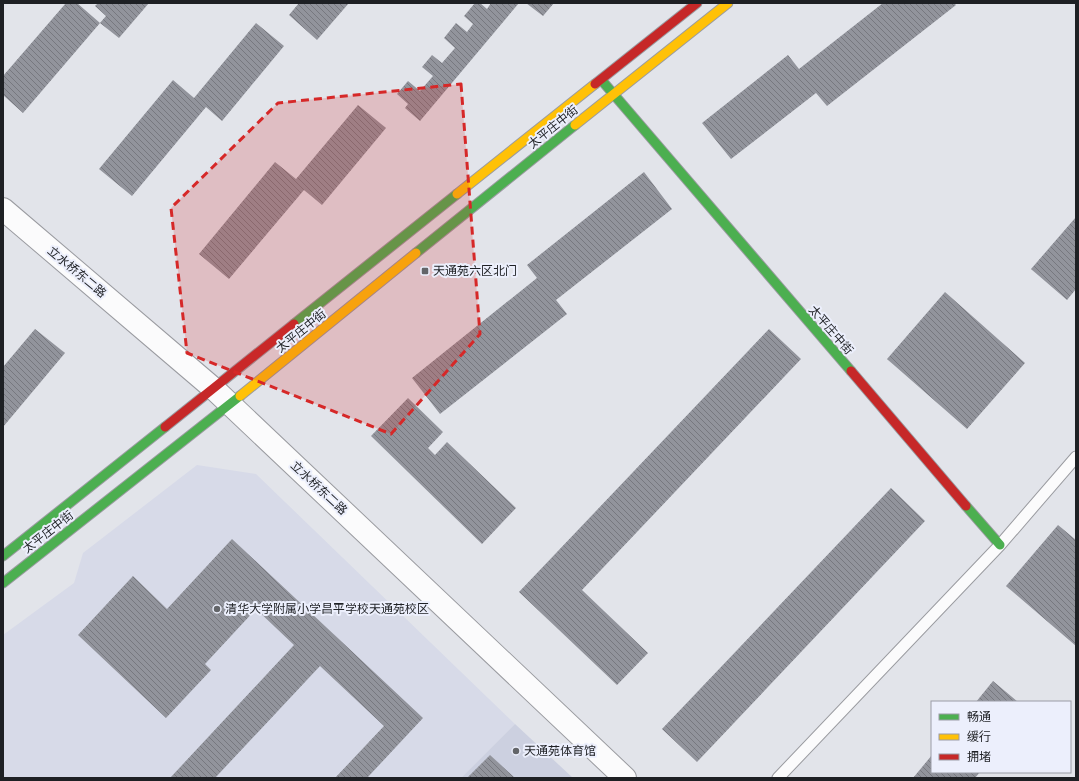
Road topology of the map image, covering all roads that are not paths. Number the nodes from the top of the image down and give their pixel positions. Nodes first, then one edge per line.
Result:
1 (697, 3) edge
2 (728, 3) edge
3 (601, 81) junction
4 (613, 94) junction
5 (3, 209) edge
6 (214, 389) junction
7 (230, 404) junction
8 (1076, 458) edge
9 (1000, 545) junction
10 (3, 556) edge
11 (3, 583) edge
12 (625, 778) edge
13 (778, 778) edge

1 - 3 main road, 太平庄中街
2 - 4 main road, 太平庄中街
3 - 4 main road, 太平庄中街
3 - 6 main road, 太平庄中街
4 - 7 main road, 太平庄中街
4 - 9 main road, 太平庄中街
5 - 6 street, 立水桥东二路
6 - 7 street, 立水桥东二路
6 - 10 main road, 太平庄中街
7 - 11 main road, 太平庄中街
7 - 12 street, 立水桥东二路
8 - 9 lane
9 - 13 lane

